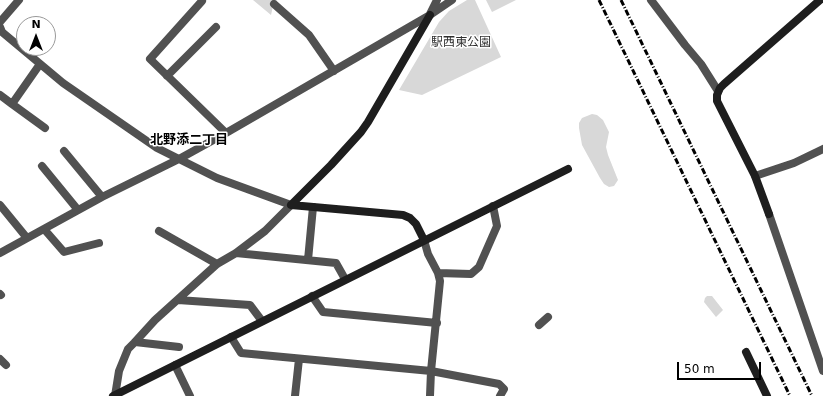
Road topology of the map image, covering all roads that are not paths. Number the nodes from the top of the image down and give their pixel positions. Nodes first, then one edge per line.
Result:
1 (19, 0) edge
2 (437, 0) edge
3 (452, 0) edge
4 (651, 0) edge
5 (820, 0) edge
6 (202, 1) edge
7 (274, 4) dead end
8 (430, 15) junction
9 (0, 22) edge
10 (216, 27) dead end
11 (1, 30) edge
12 (40, 64) junction
13 (334, 71) junction
14 (167, 76) junction
15 (718, 90) junction
16 (0, 95) edge
17 (12, 104) junction
18 (45, 128) dead end
19 (226, 133) junction
20 (823, 149) edge
21 (64, 151) dead end
22 (179, 159) junction
23 (42, 166) dead end
24 (568, 169) dead end
25 (755, 176) junction
26 (102, 197) junction
27 (0, 205) edge
28 (291, 205) junction
29 (493, 206) junction
30 (314, 207) junction
31 (78, 210) junction
32 (44, 229) junction
33 (159, 231) dead end
34 (27, 238) junction
35 (424, 240) junction
36 (98, 243) dead end
37 (0, 253) edge
38 (236, 253) junction
39 (308, 260) junction
40 (217, 264) junction
41 (438, 273) junction
42 (345, 279) junction
43 (312, 296) junction
44 (178, 300) junction
45 (548, 317) dead end
46 (262, 321) junction
47 (437, 323) junction
48 (539, 325) dead end
49 (231, 337) junction
50 (135, 342) junction
51 (179, 347) dead end
52 (746, 352) dead end
53 (299, 358) junction
54 (175, 365) junction
55 (431, 371) junction
56 (823, 371) edge
57 (114, 396) edge
58 (190, 396) edge
59 (295, 396) edge
60 (430, 396) edge
61 (500, 396) edge
62 (767, 396) edge

1 - 9 street
2 - 8 street
3 - 8 street
4 - 15 street
5 - 15 street
6 - 14 street
7 - 13 street
8 - 13 street
8 - 28 street
10 - 14 street
11 - 12 street
12 - 17 street
12 - 22 street
13 - 19 street
14 - 19 street
15 - 25 street
16 - 17 street
17 - 18 street
19 - 22 street
20 - 25 street
21 - 26 street
22 - 26 street
22 - 28 street
23 - 31 street
24 - 29 street
25 - 56 street
26 - 31 street
27 - 34 street
28 - 30 street
28 - 38 street
29 - 35 street
29 - 41 street
30 - 35 street
30 - 39 street
31 - 32 street
32 - 34 street
32 - 36 street
33 - 40 street
34 - 37 street
35 - 41 street
35 - 42 street
38 - 39 street
38 - 40 street
39 - 42 street
40 - 44 street
41 - 47 street
42 - 43 street
43 - 46 street
43 - 47 street
44 - 46 street
44 - 50 street
45 - 48 street
46 - 49 street
47 - 55 street
49 - 53 street
49 - 54 street
50 - 51 street
50 - 57 street
52 - 62 street
53 - 55 street
53 - 59 street
54 - 57 street
54 - 58 street
55 - 60 street
55 - 61 street

